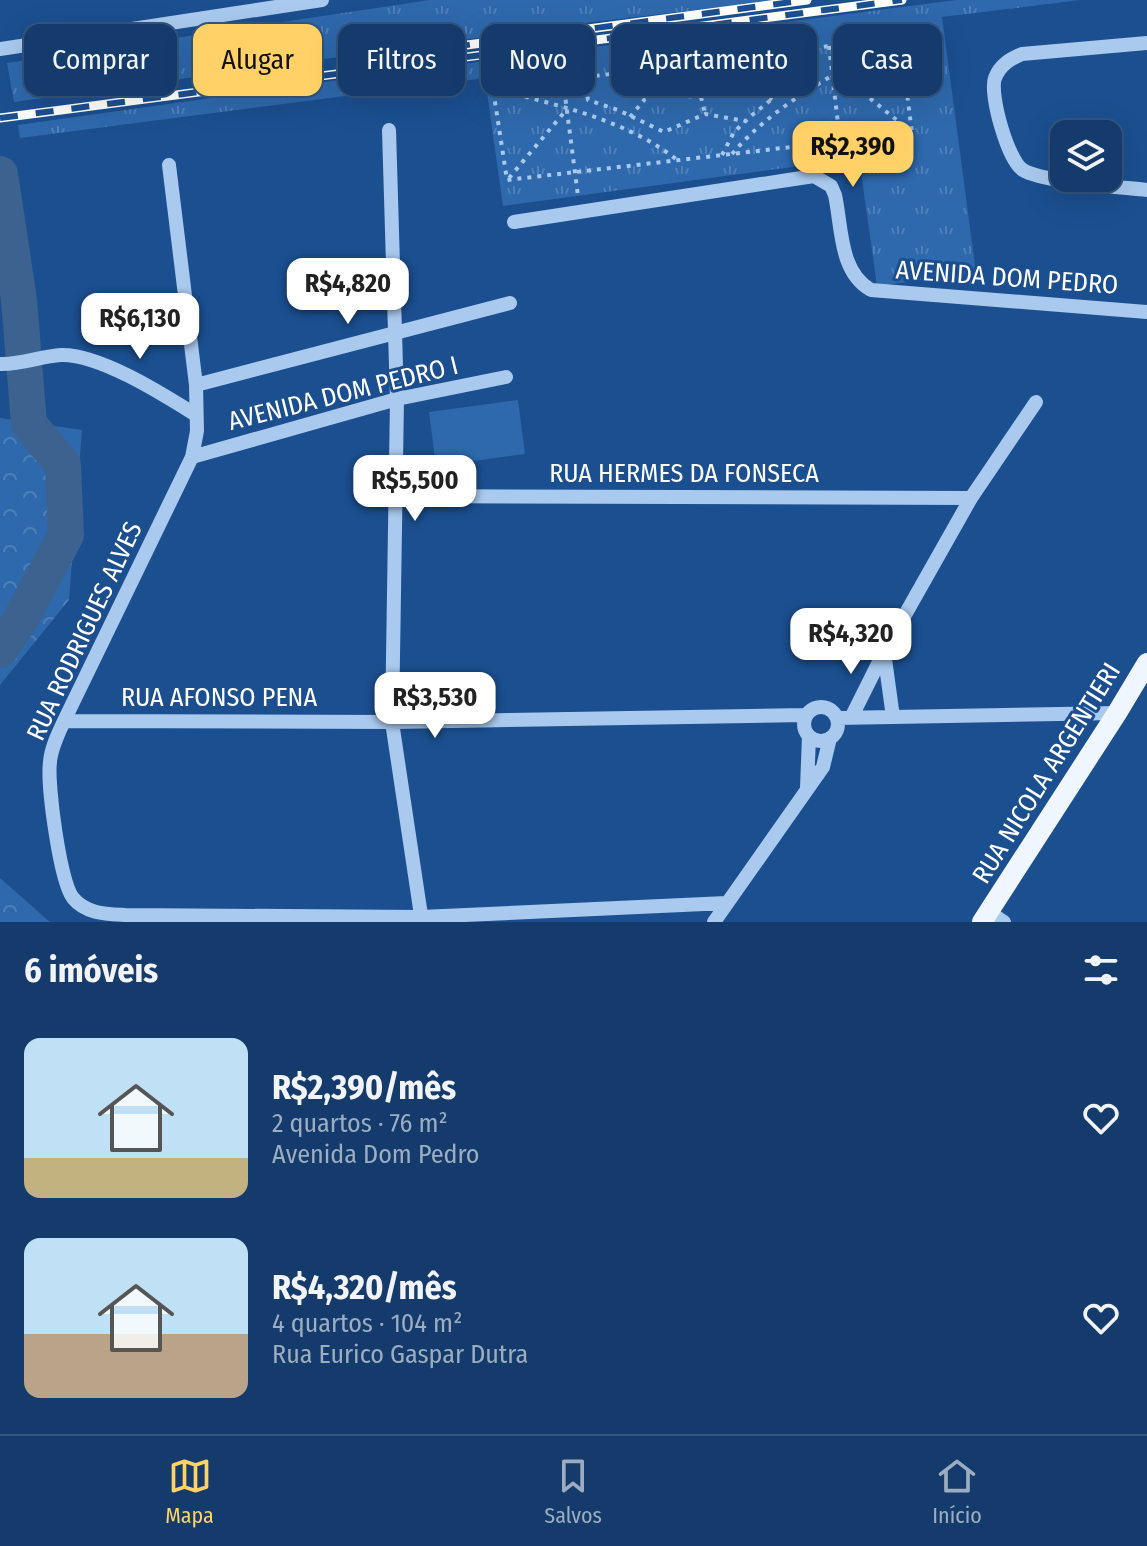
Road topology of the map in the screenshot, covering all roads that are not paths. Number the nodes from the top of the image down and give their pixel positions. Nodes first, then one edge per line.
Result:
1 (322, 0) edge
2 (1147, 43) edge
3 (2, 48) edge
4 (389, 130) dead end
5 (169, 165) dead end
6 (1147, 190) edge
7 (514, 222) dead end
8 (510, 303) dead end
9 (1147, 312) edge
10 (395, 333) junction
11 (4, 364) edge
12 (506, 377) dead end
13 (196, 385) junction
14 (397, 399) junction
15 (1036, 402) dead end
16 (196, 415) junction
17 (192, 457) junction
18 (397, 496) junction
19 (971, 498) junction
20 (884, 652) junction
21 (1147, 663) edge
22 (1117, 713) junction
23 (806, 715) junction
24 (852, 716) junction
25 (893, 717) junction
26 (837, 718) junction
27 (64, 721) junction
28 (392, 722) junction
29 (809, 736) junction
30 (830, 738) junction
31 (807, 789) junction
32 (726, 903) junction
33 (422, 919) edge
34 (992, 919) edge
35 (714, 922) edge

1 - 3 street
2 - 6 street
4 - 10 street
5 - 13 street, RUA RODRIGUES ALVES
7 - 9 street, AVENIDA DOM PEDRO
8 - 10 street
10 - 13 street
10 - 14 street
11 - 16 street
12 - 14 street, AVENIDA DOM PEDRO I
13 - 16 street, RUA RODRIGUES ALVES
14 - 17 street, AVENIDA DOM PEDRO I
14 - 18 street
15 - 19 street
16 - 17 street, RUA RODRIGUES ALVES
17 - 27 street, RUA RODRIGUES ALVES
18 - 19 street, RUA HERMES DA FONSECA
18 - 28 street
19 - 20 street
20 - 24 street
20 - 25 street
21 - 22 main road, RUA NICOLA ARGENTIERI
22 - 25 street
22 - 34 main road, RUA NICOLA ARGENTIERI
23 - 26 street
23 - 28 street, RUA AFONSO PENA
23 - 29 street
24 - 25 street
24 - 26 street
26 - 30 street
27 - 28 street, RUA AFONSO PENA
27 - 33 street, RUA RODRIGUES ALVES
28 - 33 street
29 - 30 street
29 - 31 street
30 - 31 street
31 - 32 street
32 - 33 street, RUA RODRIGUES ALVES
32 - 35 street

